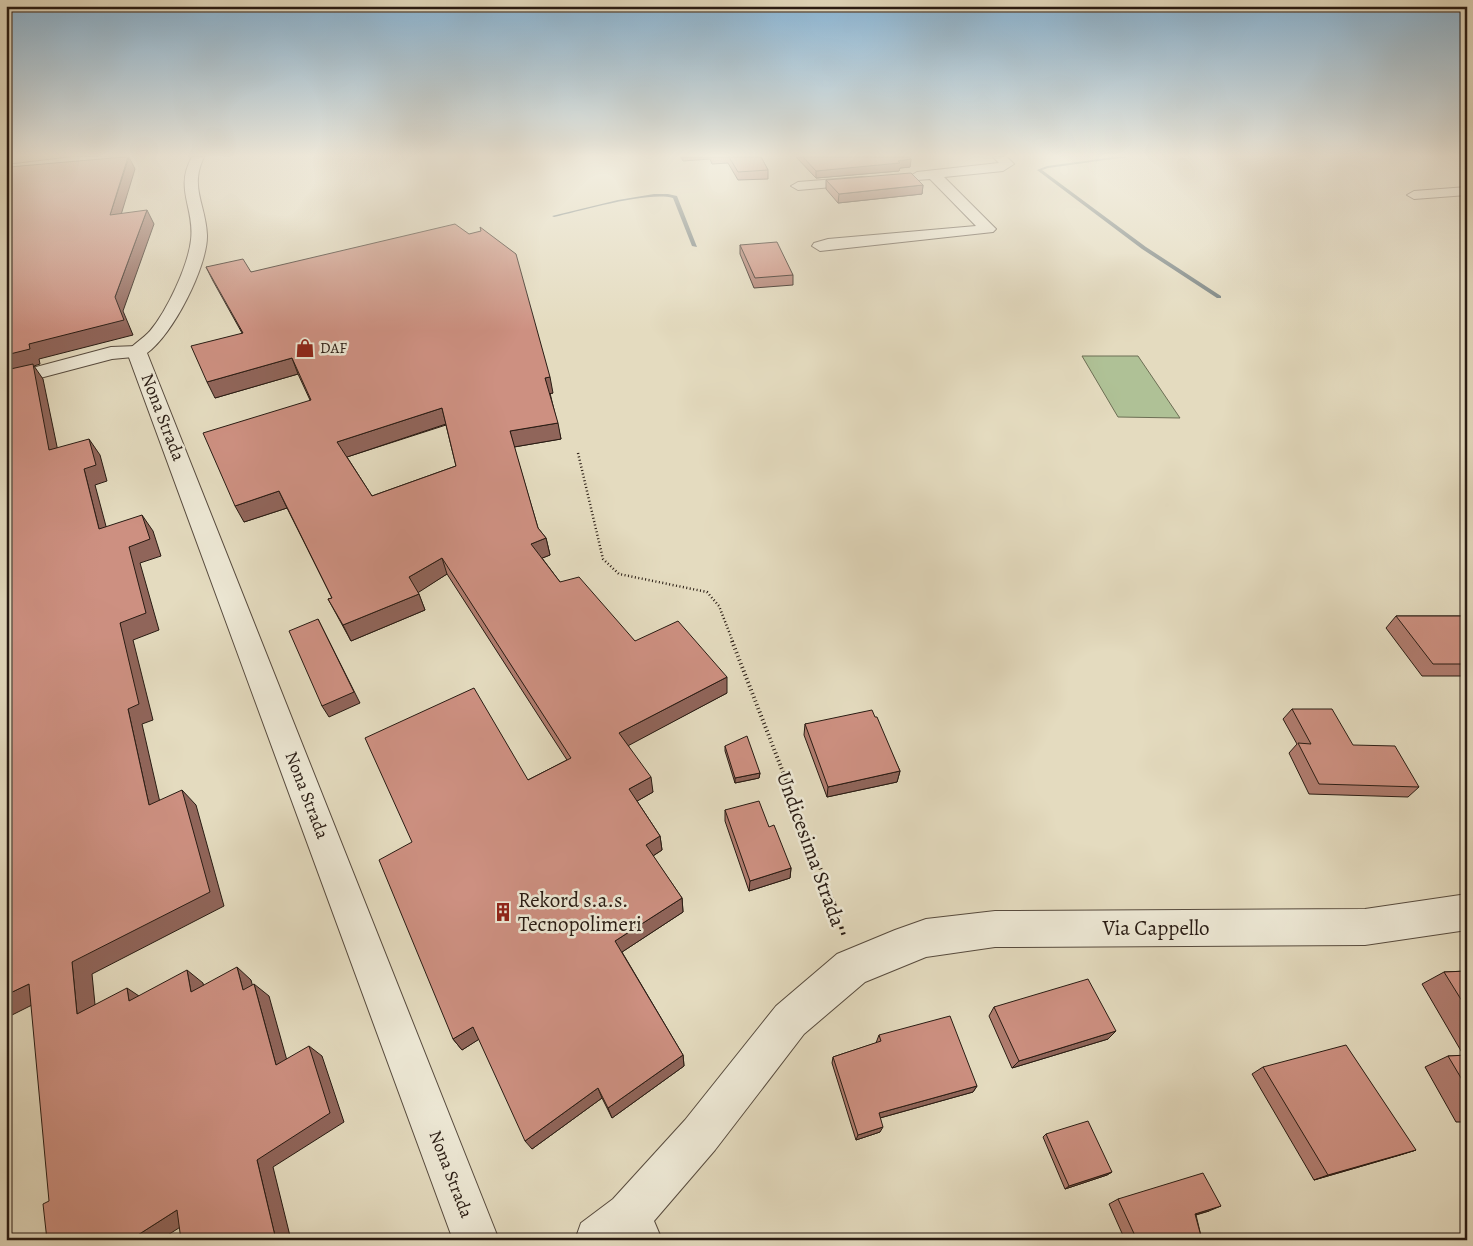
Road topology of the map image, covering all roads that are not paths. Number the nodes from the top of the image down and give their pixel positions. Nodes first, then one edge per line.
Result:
1 (195, 215) edge
2 (973, 215) edge
3 (820, 246) dead end
4 (137, 352) junction
5 (6, 381) edge
6 (1467, 912) edge
7 (622, 1231) edge
8 (476, 1240) edge

1 - 4 street, Nona Strada
2 - 3 street
4 - 5 street, Nona Strada
4 - 8 street, Nona Strada
6 - 7 street, Via Cappello

